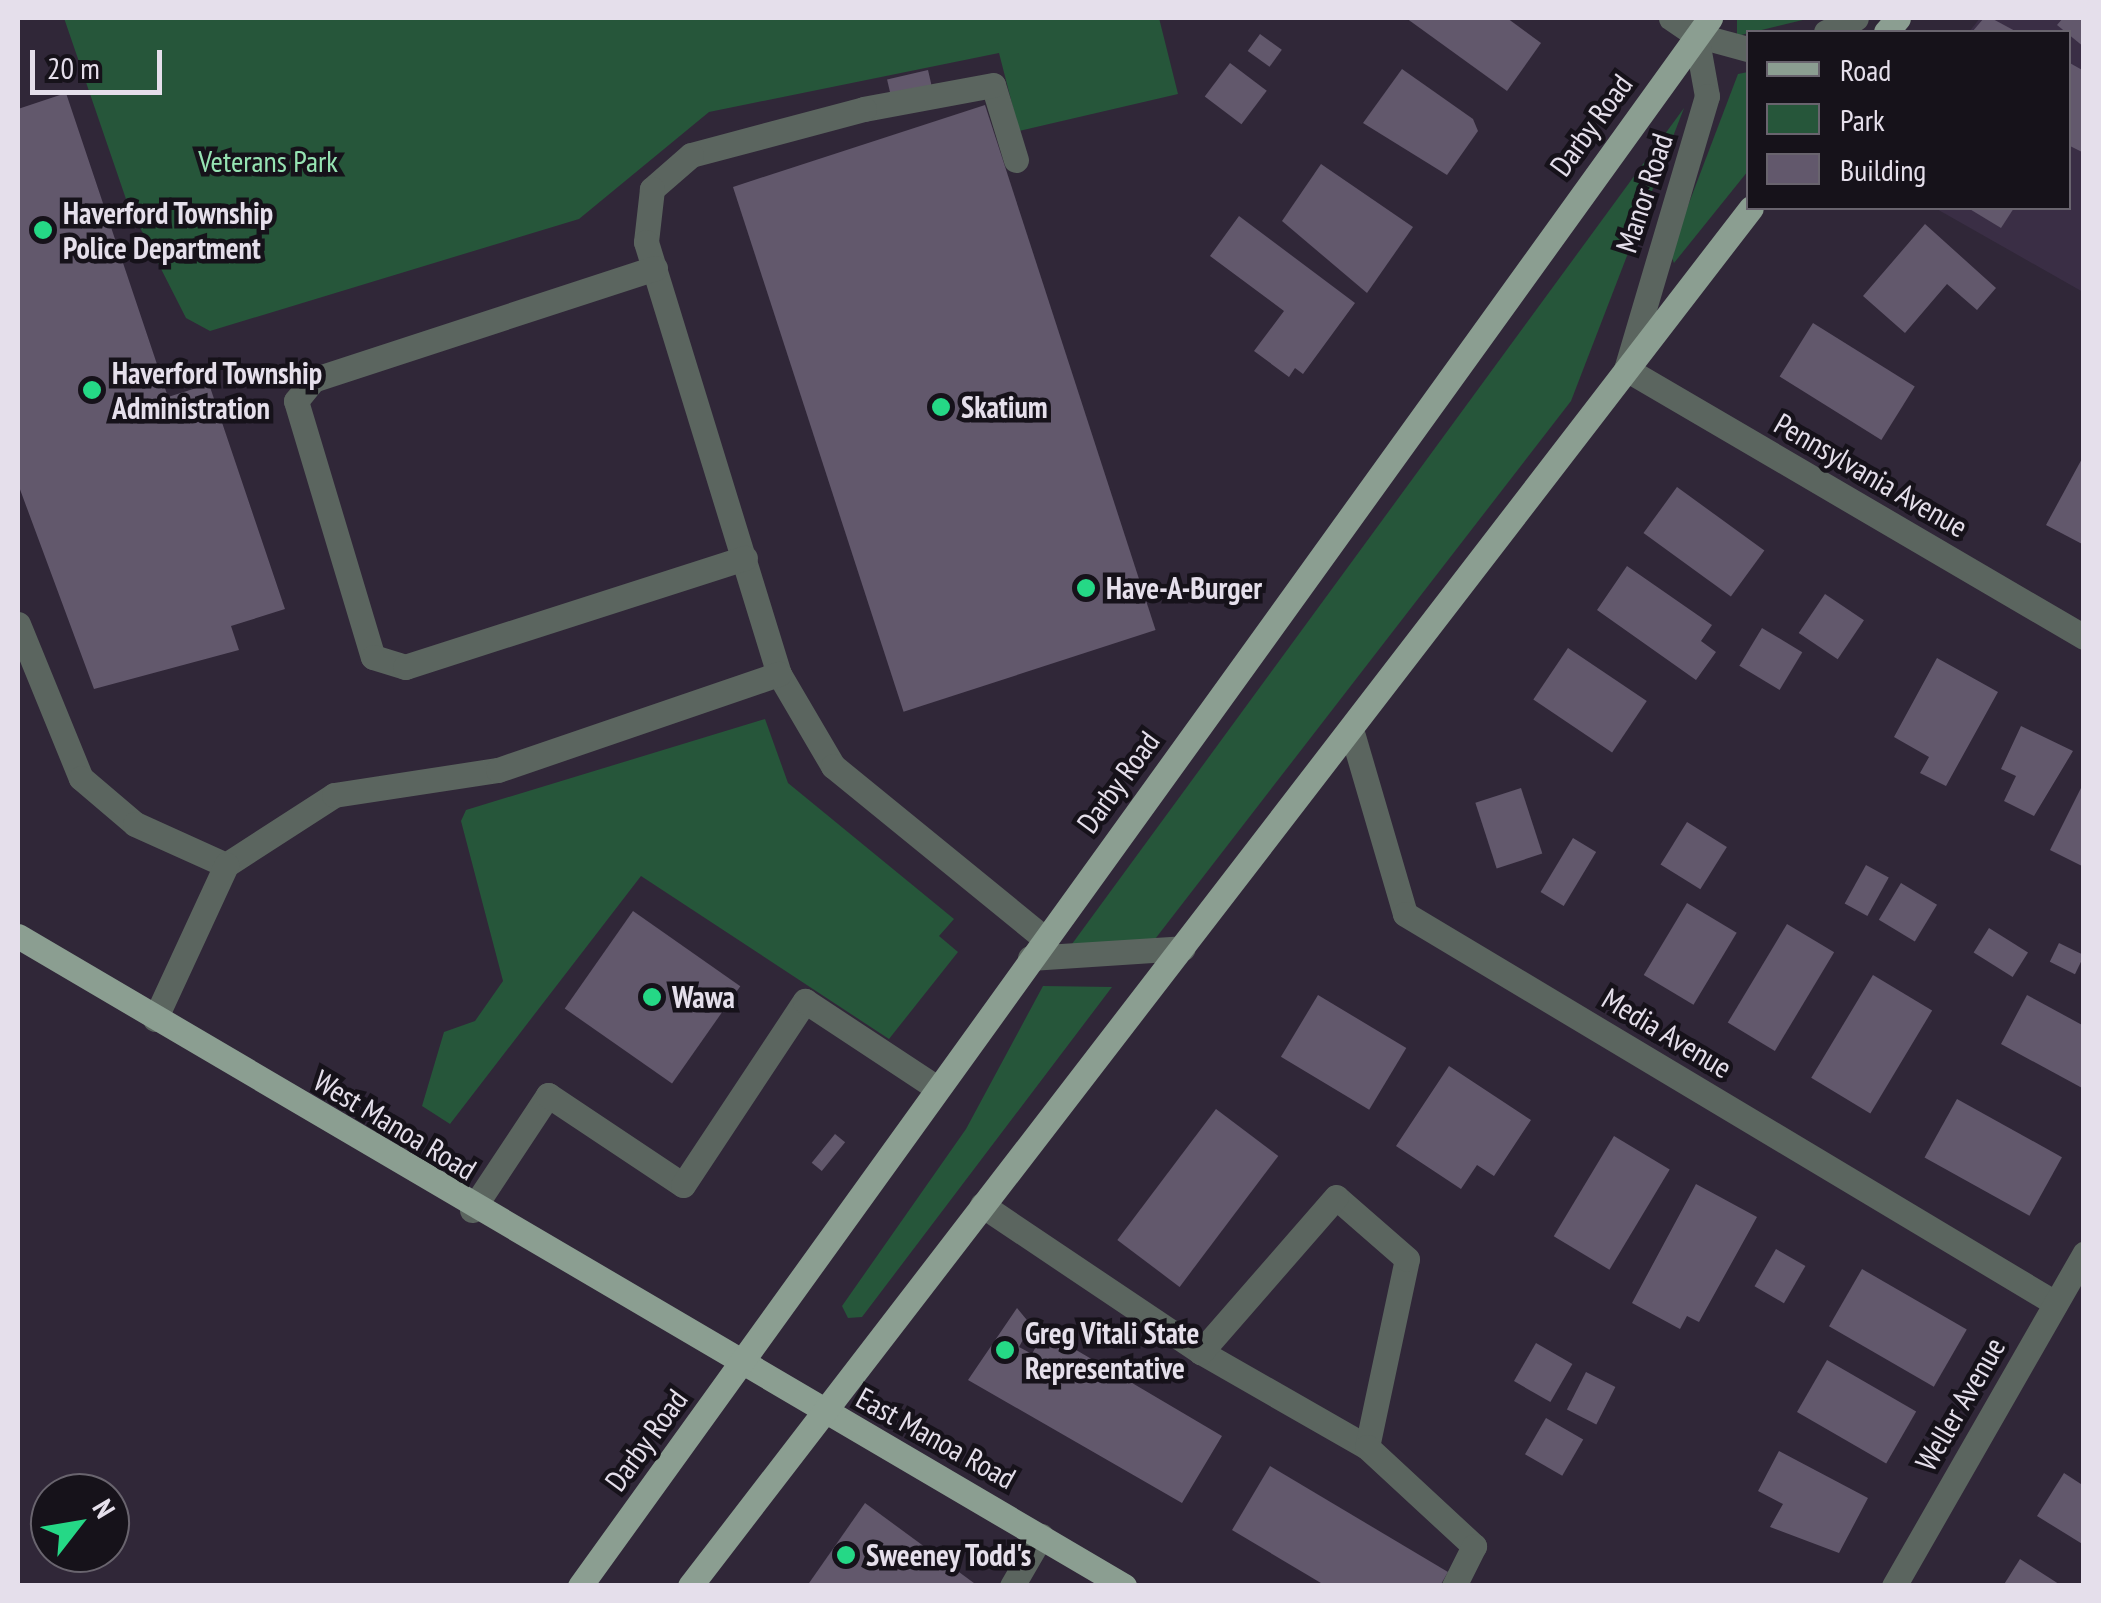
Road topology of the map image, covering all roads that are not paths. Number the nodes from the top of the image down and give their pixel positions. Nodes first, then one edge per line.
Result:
1 (1670, 18) edge
2 (1856, 18) edge
3 (1703, 26) edge
4 (1830, 30) edge
5 (1746, 48) edge
6 (1016, 160) dead end
7 (1749, 210) edge
8 (655, 268) junction
9 (1626, 370) junction
10 (746, 558) junction
11 (18, 624) edge
12 (2084, 638) edge
13 (779, 674) junction
14 (1353, 736) junction
15 (226, 865) junction
16 (18, 936) edge
17 (1037, 948) junction
18 (1182, 948) junction
19 (155, 1019) junction
20 (937, 1088) junction
21 (982, 1205) junction
22 (472, 1210) junction
23 (2084, 1254) edge
24 (2055, 1304) junction
25 (1201, 1352) junction
26 (742, 1364) junction
27 (820, 1411) junction
28 (1367, 1447) junction
29 (1041, 1536) junction
30 (1123, 1585) edge
31 (580, 1586) edge
32 (690, 1586) edge
33 (1012, 1586) edge
34 (1454, 1586) edge
35 (1894, 1586) edge

1 - 3 street
2 - 4 street
3 - 5 street
3 - 9 street, Manor Road
3 - 17 main road, Darby Road
6 - 8 street
7 - 9 main road
8 - 10 street
8 - 10 street
9 - 12 street, Pennsylvania Avenue
9 - 14 main road
10 - 13 street
11 - 15 street
13 - 15 street
13 - 17 street
14 - 18 main road
14 - 24 street, Media Avenue
15 - 19 street
16 - 19 main road, West Manoa Road
17 - 18 street
17 - 20 main road, Darby Road
18 - 21 main road
19 - 22 main road, West Manoa Road
20 - 22 street
20 - 26 main road, Darby Road
21 - 25 street
21 - 27 main road
22 - 26 main road, West Manoa Road
23 - 24 street, Weller Avenue
24 - 35 street, Weller Avenue
25 - 28 street
25 - 28 street
26 - 27 main road, East Manoa Road
26 - 31 main road, Darby Road
27 - 29 main road, East Manoa Road
27 - 32 main road
28 - 34 street
29 - 30 main road, East Manoa Road
29 - 33 street

